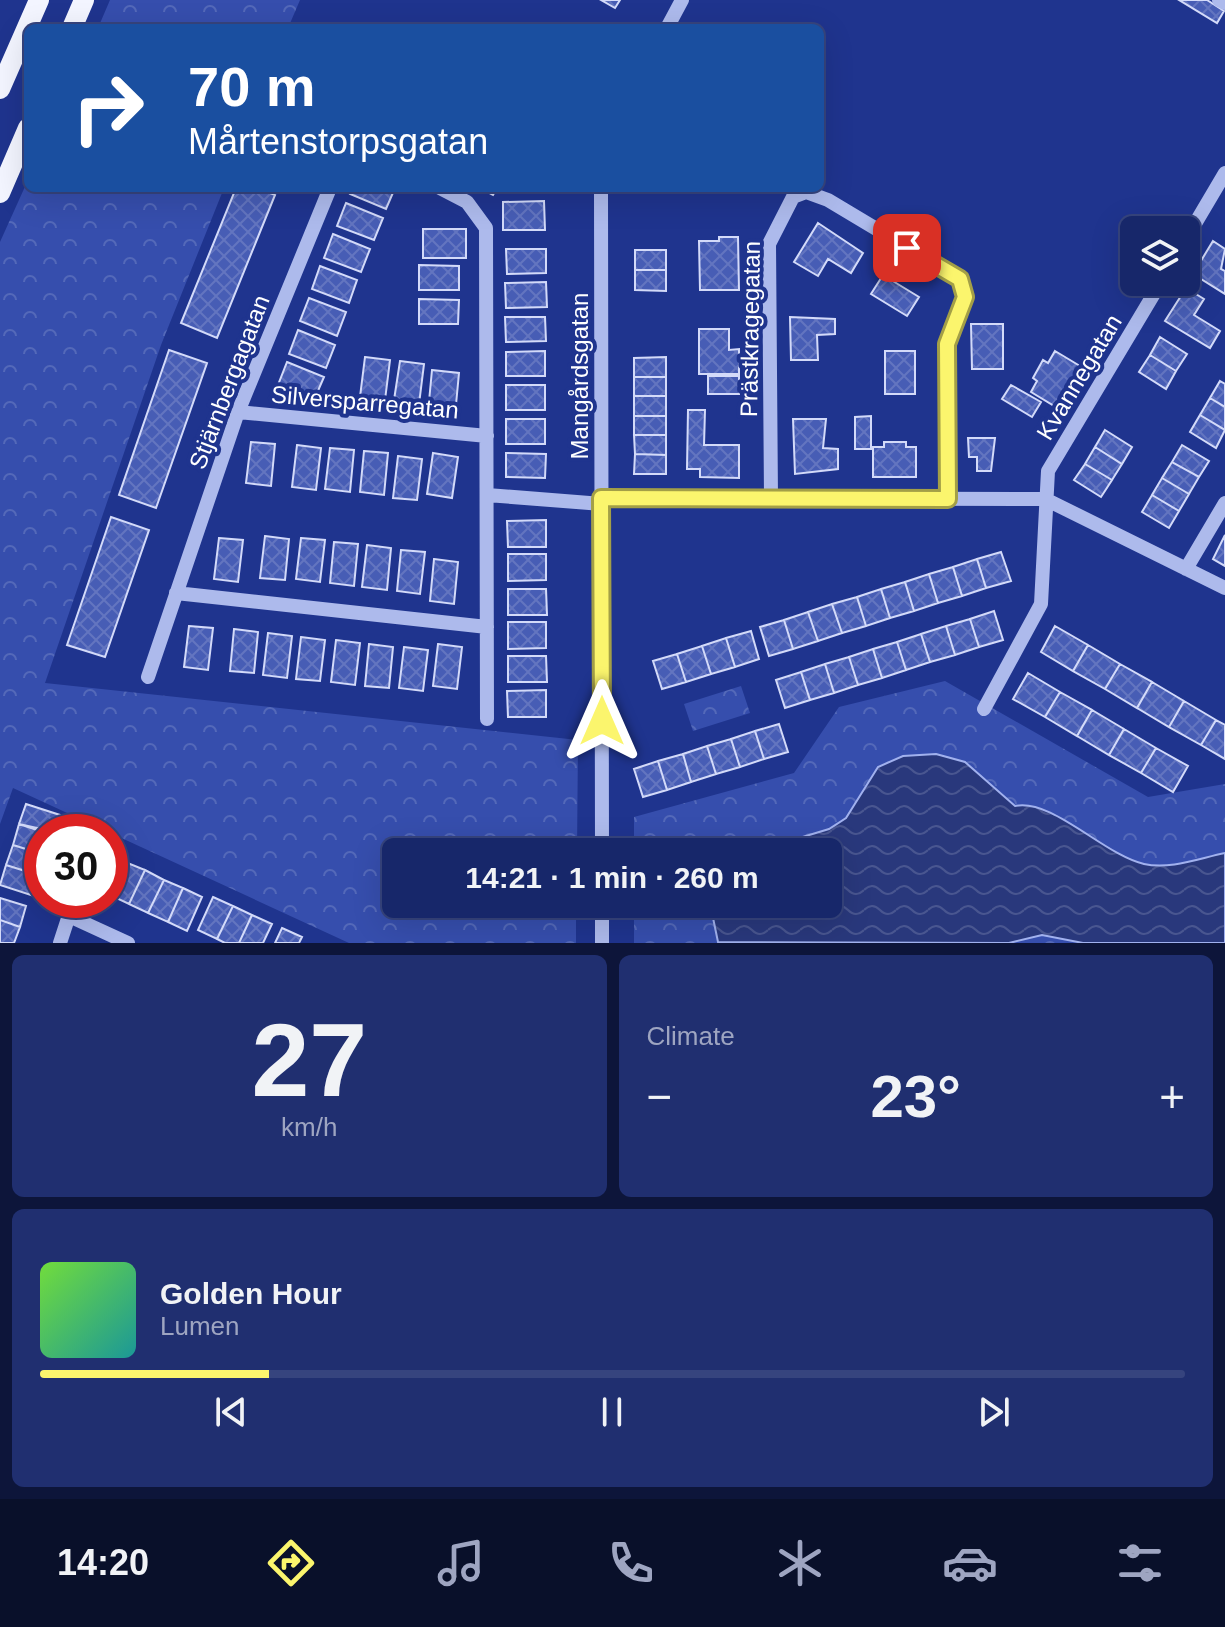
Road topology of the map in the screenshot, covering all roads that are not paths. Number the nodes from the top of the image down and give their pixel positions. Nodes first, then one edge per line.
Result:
1 (39, 0) edge
2 (84, 0) edge
3 (682, 0) edge
4 (1219, 0) edge
5 (1225, 3) edge
6 (28, 24) edge
7 (74, 24) edge
8 (669, 24) edge
9 (24, 34) edge
10 (0, 89) edge
11 (24, 137) edge
12 (1225, 173) edge
13 (328, 192) edge
14 (448, 192) edge
15 (601, 192) edge
16 (0, 193) edge
17 (1200, 216) edge
18 (1153, 296) edge
19 (238, 412) junction
20 (487, 436) junction
21 (487, 495) junction
22 (771, 498) junction
23 (948, 499) junction
24 (1045, 499) junction
25 (602, 501) junction
26 (1225, 503) edge
27 (1186, 569) junction
28 (1225, 588) edge
29 (176, 593) junction
30 (487, 627) junction
31 (148, 677) dead end
32 (984, 709) dead end
33 (487, 719) dead end
34 (602, 838) edge
35 (68, 918) edge
36 (73, 918) edge
37 (602, 918) edge
38 (60, 943) edge
39 (128, 943) edge
40 (602, 943) edge

1 - 6 main road
2 - 7 main road
3 - 8 street
4 - 5 street
9 - 10 main road
11 - 16 main road
12 - 17 street
13 - 19 street, Stjärnbergagatan
14 - 20 street
15 - 25 street, Mangårdsgatan
18 - 24 street, Kvannegatan
19 - 20 street, Silversparregatan
19 - 29 street, Stjärnbergagatan
20 - 21 street
21 - 25 street
21 - 30 street
22 - 23 street
22 - 23 street, Prästkragegatan
22 - 25 street
23 - 24 street
24 - 27 street
24 - 32 street, Kvannegatan
25 - 34 street, Mangårdsgatan
26 - 27 street
27 - 28 street
29 - 30 street
29 - 31 street, Stjärnbergagatan
30 - 33 street
35 - 38 street
36 - 39 street
37 - 40 street

